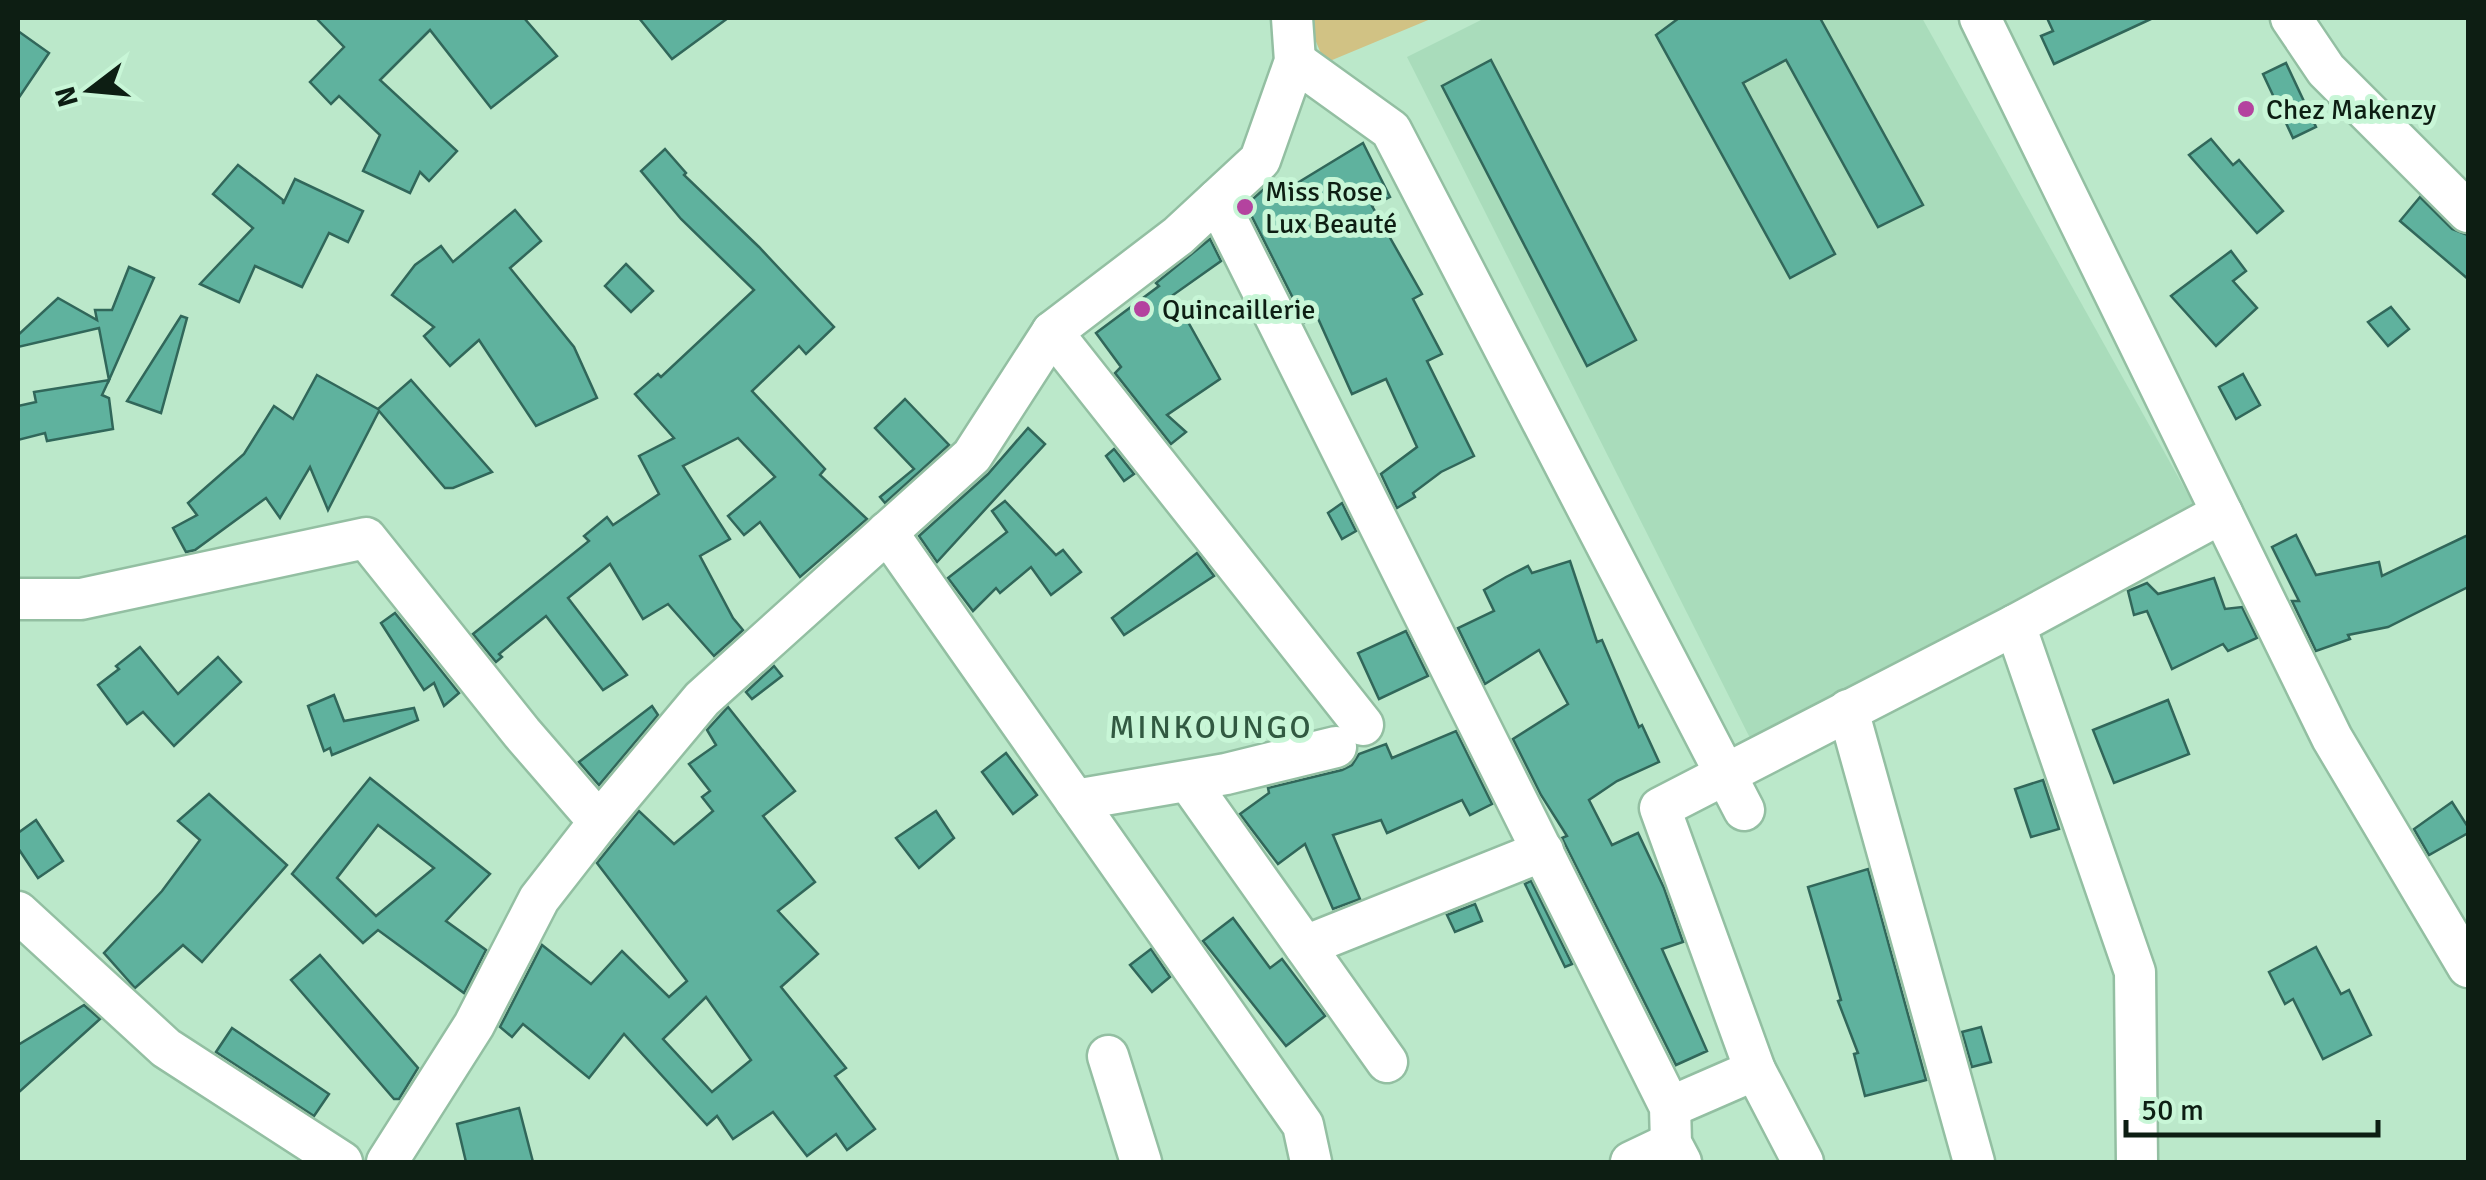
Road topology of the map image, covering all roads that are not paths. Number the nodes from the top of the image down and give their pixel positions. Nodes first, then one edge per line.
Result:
1 (1292, 18) edge
2 (1980, 18) edge
3 (2291, 18) edge
4 (1295, 61) junction
5 (1217, 200) junction
6 (2468, 212) edge
7 (1052, 332) junction
8 (2222, 513) junction
9 (887, 532) junction
10 (18, 599) edge
11 (2016, 625) junction
12 (1848, 710) junction
13 (1725, 774) junction
14 (1188, 781) junction
15 (1074, 800) junction
16 (1744, 810) dead end
17 (599, 822) junction
18 (1542, 852) junction
19 (18, 912) edge
20 (1305, 946) junction
21 (2468, 967) edge
22 (1108, 1056) dead end
23 (1387, 1062) dead end
24 (1755, 1070) junction
25 (1674, 1138) edge
26 (342, 1162) edge
27 (387, 1162) edge
28 (1141, 1162) edge
29 (1311, 1162) edge
30 (1631, 1162) edge
31 (1803, 1162) edge
32 (1974, 1162) edge
33 (2137, 1162) edge

1 - 4 street
2 - 8 street
3 - 6 street
4 - 5 street
4 - 13 street
5 - 7 street
5 - 18 street
7 - 9 street
7 - 14 street
8 - 11 street
8 - 21 street
9 - 15 street
9 - 17 street
10 - 17 street
11 - 12 street
11 - 33 street
12 - 13 street
12 - 32 street
13 - 16 street
13 - 24 street
14 - 15 street
14 - 20 street
15 - 29 street
17 - 27 street
18 - 20 street
18 - 25 street
19 - 26 street
20 - 23 street
22 - 28 street
24 - 25 street
24 - 31 street
25 - 30 street

